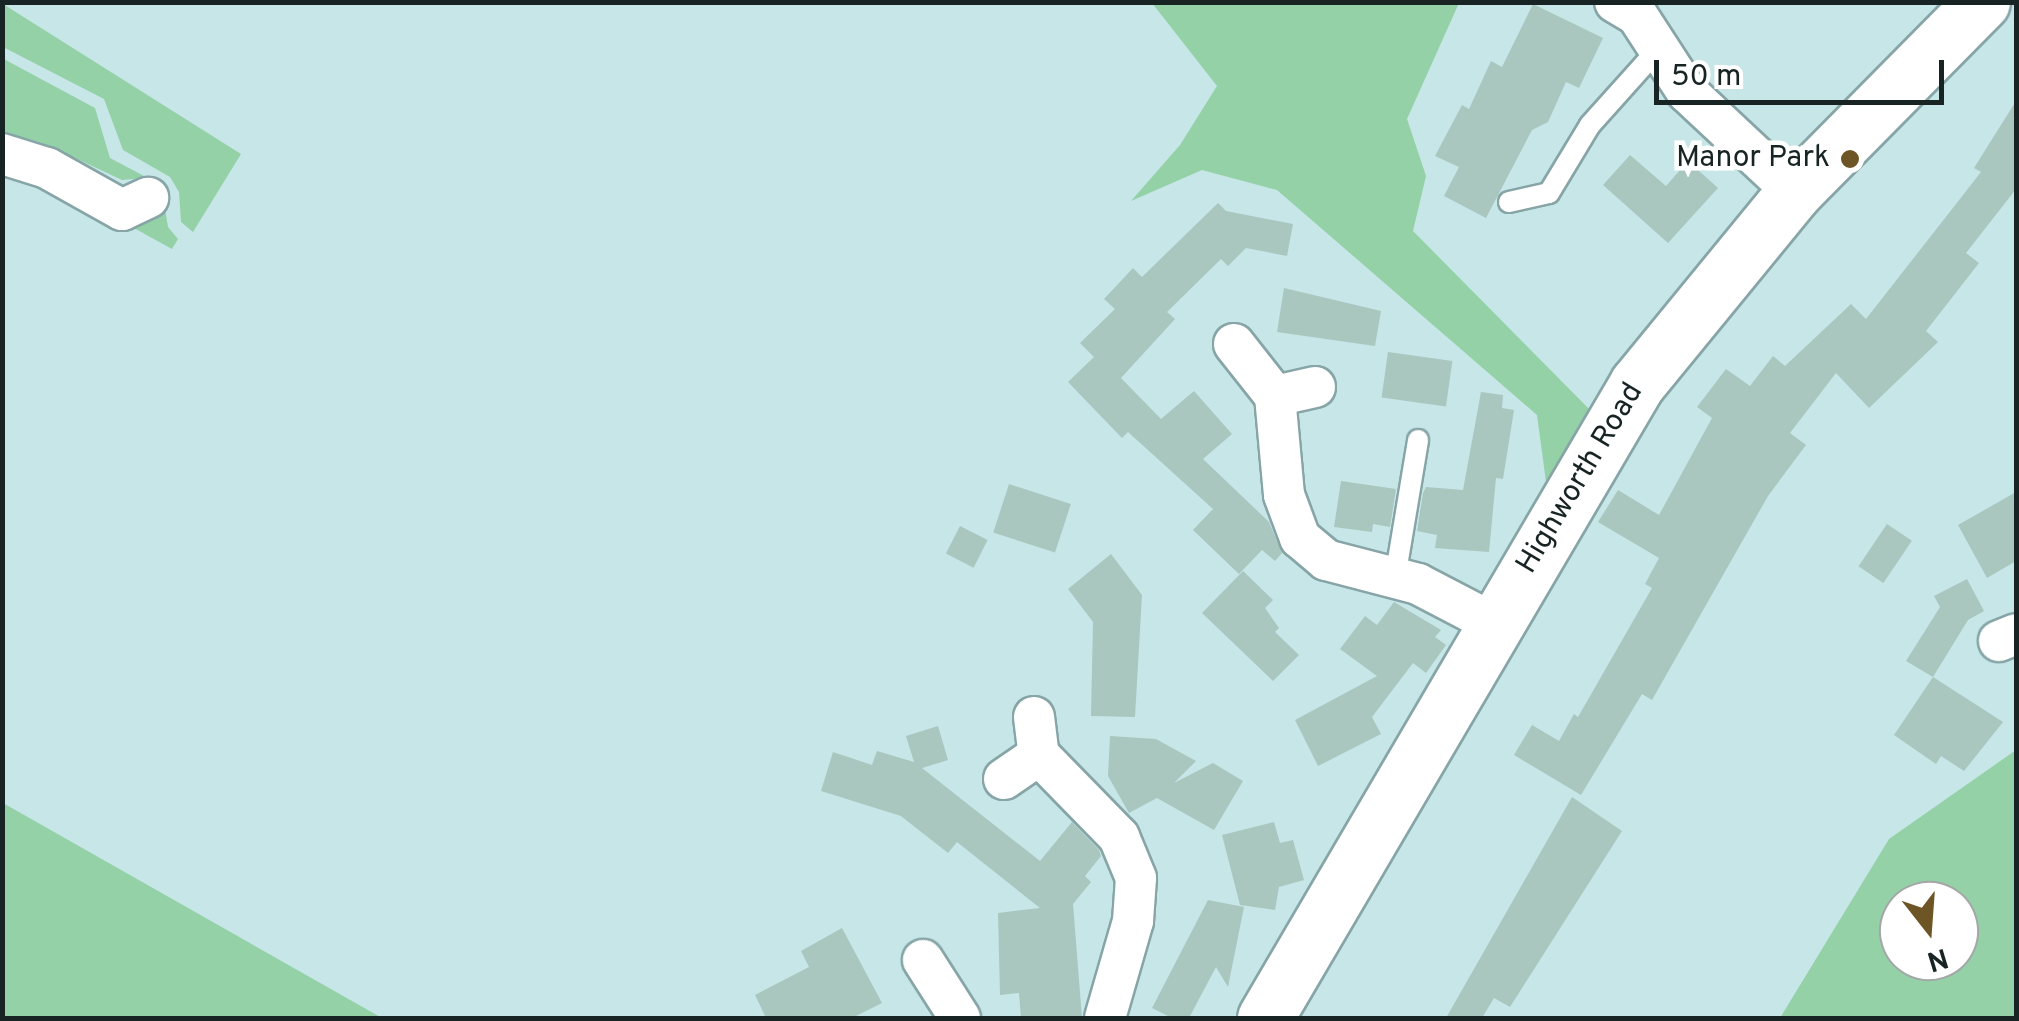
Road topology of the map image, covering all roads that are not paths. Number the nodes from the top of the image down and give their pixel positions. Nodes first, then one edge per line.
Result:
1 (1616, 2) edge
2 (1982, 2) edge
3 (1661, 46) junction
4 (2, 154) edge
5 (1794, 192) junction
6 (148, 198) dead end
7 (1508, 202) dead end
8 (1234, 344) dead end
9 (1315, 387) dead end
10 (1274, 396) junction
11 (1418, 440) dead end
12 (1396, 578) junction
13 (1496, 624) junction
14 (1004, 778) dead end
15 (923, 960) dead end
16 (942, 1012) edge
17 (1105, 1018) edge
18 (1265, 1018) edge

1 - 3 street
2 - 5 street, Highworth Road
3 - 5 street
3 - 7 lane
4 - 6 street
5 - 13 street, Highworth Road
8 - 10 street
9 - 10 street
10 - 12 street
11 - 12 lane
12 - 13 street
13 - 18 street, Highworth Road
14 - 17 street
15 - 16 street

